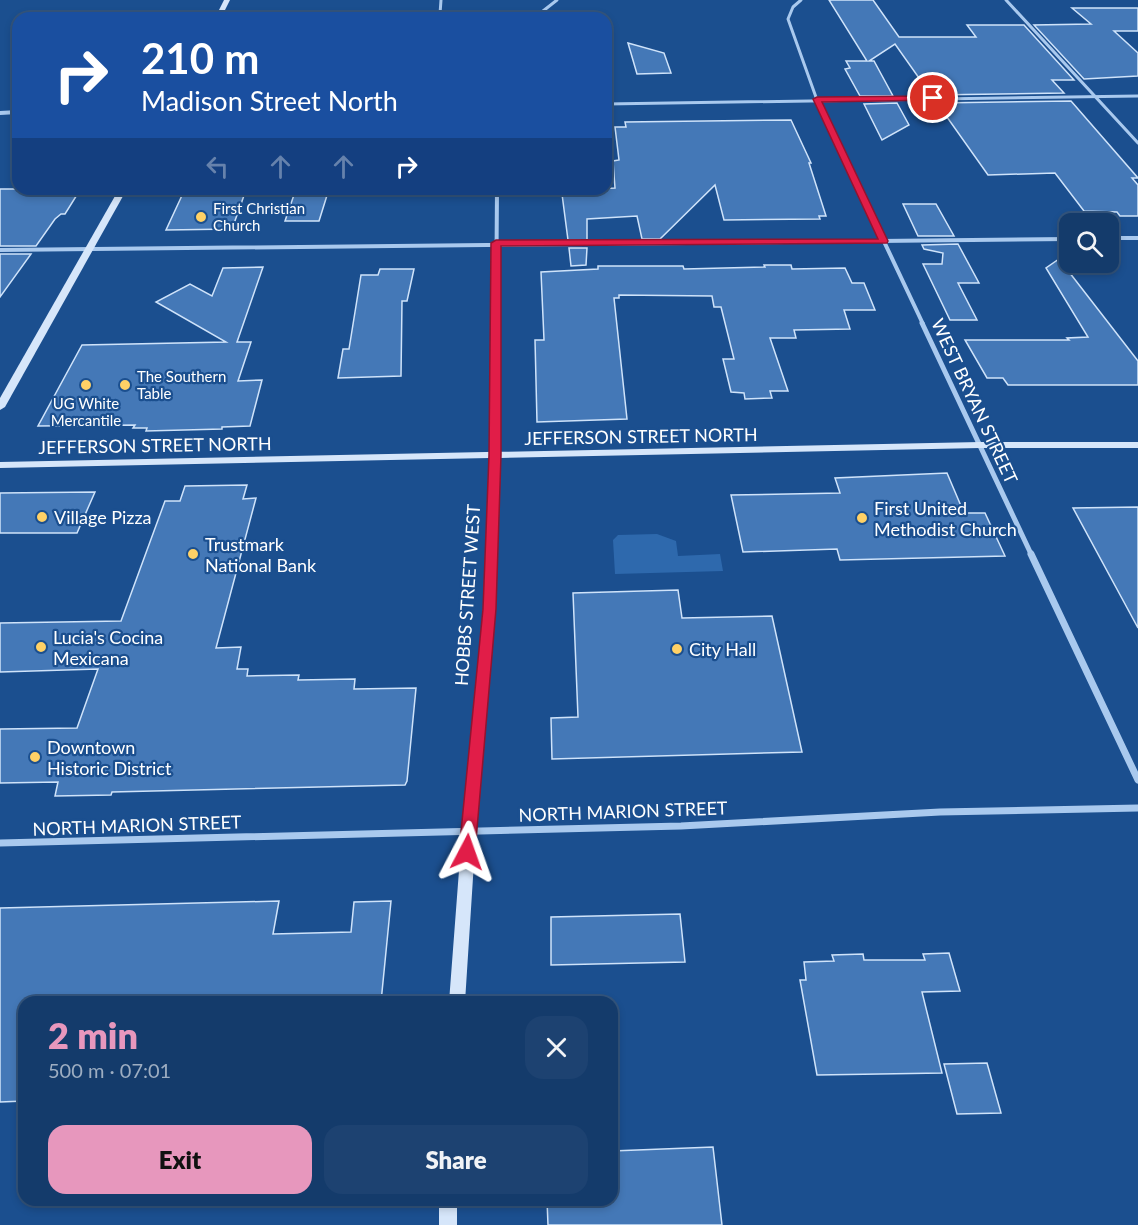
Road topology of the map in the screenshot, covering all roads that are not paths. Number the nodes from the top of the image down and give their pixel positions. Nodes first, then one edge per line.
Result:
1 (557, 0) edge
2 (801, 0) edge
3 (1006, 0) edge
4 (542, 12) edge
5 (1095, 96) junction
6 (1138, 96) edge
7 (817, 99) junction
8 (612, 104) edge
9 (1138, 143) edge
10 (120, 195) edge
11 (497, 195) edge
12 (1119, 238) edge
13 (1138, 238) edge
14 (1059, 239) edge
15 (884, 241) junction
16 (496, 243) junction
17 (0, 250) edge
18 (88, 250) junction
19 (0, 407) edge
20 (1138, 445) edge
21 (980, 446) junction
22 (495, 455) junction
23 (0, 465) edge
24 (1138, 780) edge
25 (1138, 808) edge
26 (469, 831) junction
27 (0, 843) edge
28 (457, 996) edge
29 (448, 1206) edge
30 (448, 1225) edge

1 - 4 street
2 - 7 street, WEST BRYAN STREET
3 - 5 street
5 - 6 street
5 - 7 street
5 - 9 street
7 - 8 street
7 - 15 street, WEST BRYAN STREET
10 - 18 main road
11 - 16 street, HOBBS STREET WEST
12 - 13 street
14 - 15 street
15 - 16 street
15 - 21 street, WEST BRYAN STREET
16 - 18 street
16 - 22 street, HOBBS STREET WEST
17 - 18 street
18 - 19 main road
20 - 21 main road, JEFFERSON STREET NORTH
21 - 22 main road, JEFFERSON STREET NORTH
21 - 24 street, WEST BRYAN STREET
22 - 23 main road, JEFFERSON STREET NORTH
22 - 26 main road, HOBBS STREET WEST
25 - 26 street, NORTH MARION STREET
26 - 27 street, NORTH MARION STREET
26 - 28 main road, HOBBS STREET WEST
29 - 30 main road

